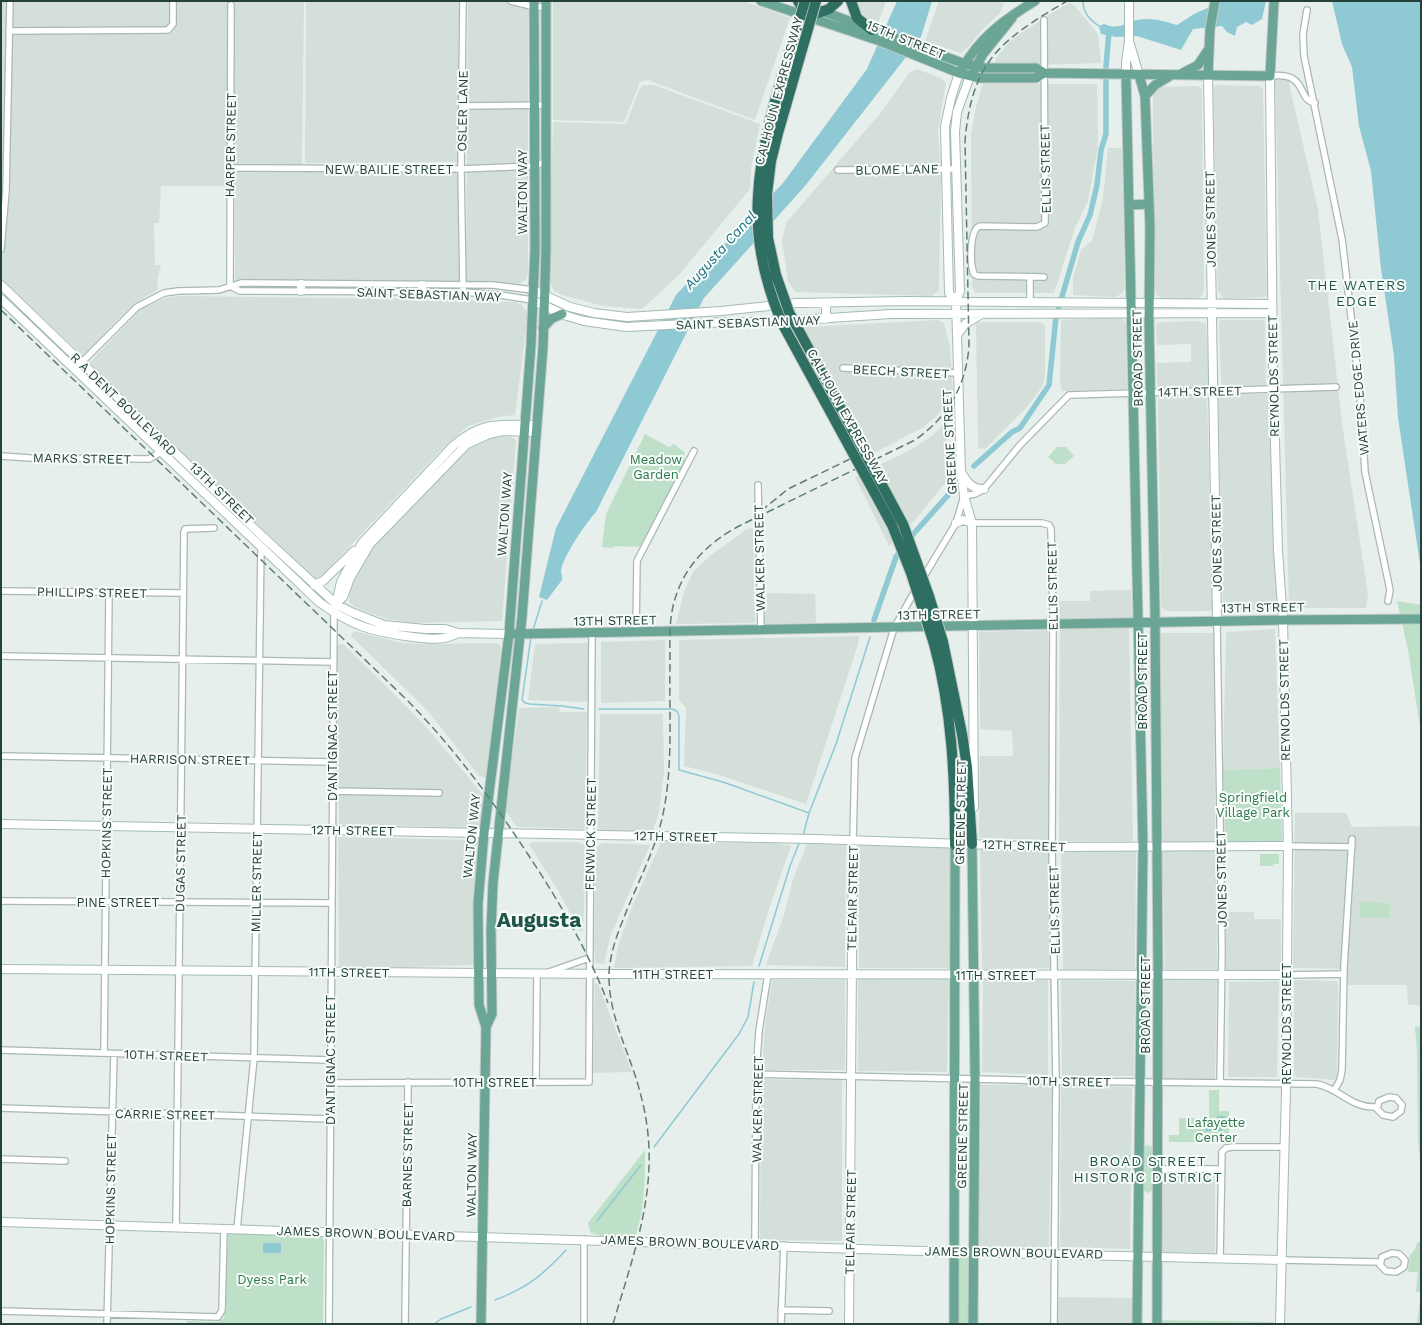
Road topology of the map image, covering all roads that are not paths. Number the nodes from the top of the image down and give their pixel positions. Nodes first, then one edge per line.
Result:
1 (10, 1) edge
2 (173, 1) edge
3 (463, 1) edge
4 (511, 1) edge
5 (762, 1) edge
6 (799, 1) edge
7 (816, 1) edge
8 (838, 1) edge
9 (851, 1) edge
10 (1035, 1) edge
11 (1129, 1) edge
12 (1215, 1) edge
13 (1274, 1) edge
14 (535, 4) edge
15 (546, 4) edge
16 (231, 5) dead end
17 (1307, 10) dead end
18 (822, 12) junction
19 (807, 16) junction
20 (1013, 16) junction
21 (1044, 20) dead end
22 (872, 30) junction
23 (9, 31) junction
24 (881, 37) junction
25 (1129, 41) junction
26 (1208, 47) junction
27 (912, 49) junction
28 (965, 64) junction
29 (976, 66) junction
30 (959, 73) junction
31 (1044, 73) junction
32 (1126, 75) junction
33 (1139, 75) junction
34 (1175, 75) junction
35 (1208, 75) junction
36 (970, 76) junction
37 (1270, 76) junction
38 (1145, 96) junction
39 (1315, 103) junction
40 (534, 104) junction
41 (546, 105) junction
42 (462, 106) junction
43 (547, 161) junction
44 (535, 166) junction
45 (229, 168) junction
46 (462, 169) junction
47 (946, 169) junction
48 (956, 169) junction
49 (838, 170) dead end
50 (535, 200) junction
51 (547, 200) junction
52 (1149, 204) junction
53 (1130, 205) junction
54 (1, 249) edge
55 (1030, 277) junction
56 (1044, 277) dead end
57 (959, 280) junction
58 (463, 285) junction
59 (1, 286) edge
60 (230, 286) junction
61 (422, 289) junction
62 (533, 290) junction
63 (463, 292) junction
64 (544, 294) junction
65 (1, 299) edge
66 (532, 300) junction
67 (956, 302) junction
68 (976, 302) junction
69 (1030, 302) junction
70 (826, 303) junction
71 (1132, 303) junction
72 (1149, 303) junction
73 (1212, 303) junction
74 (1272, 304) junction
75 (544, 305) junction
76 (1132, 313) junction
77 (1149, 313) junction
78 (1212, 313) junction
79 (1272, 313) junction
80 (956, 314) junction
81 (980, 314) junction
82 (564, 315) junction
83 (826, 319) junction
84 (543, 328) junction
85 (957, 335) junction
86 (81, 363) junction
87 (843, 368) dead end
88 (74, 369) junction
89 (959, 374) junction
90 (1336, 387) dead end
91 (1273, 389) junction
92 (1213, 390) junction
93 (1133, 392) junction
94 (1151, 392) junction
95 (524, 428) junction
96 (536, 429) junction
97 (694, 451) dead end
98 (160, 452) junction
99 (1, 456) edge
100 (961, 470) junction
101 (758, 485) dead end
102 (984, 489) junction
103 (964, 496) junction
104 (1135, 520) junction
105 (1153, 520) junction
106 (972, 522) junction
107 (956, 523) junction
108 (214, 528) dead end
109 (261, 535) junction
110 (362, 543) junction
111 (261, 549) junction
112 (314, 585) junction
113 (1, 591) edge
114 (109, 593) junction
115 (183, 593) junction
116 (1388, 601) dead end
117 (336, 604) junction
118 (334, 613) junction
119 (1421, 619) edge
120 (1283, 620) junction
121 (1217, 621) junction
122 (1137, 622) junction
123 (1155, 622) junction
124 (1053, 624) junction
125 (973, 626) junction
126 (894, 628) junction
127 (761, 630) junction
128 (636, 633) junction
129 (458, 634) junction
130 (509, 634) junction
131 (592, 634) junction
132 (523, 635) junction
133 (939, 643) junction
134 (1, 656) edge
135 (108, 658) junction
136 (182, 659) junction
137 (259, 660) junction
138 (333, 662) junction
139 (1155, 746) junction
140 (1141, 747) junction
141 (1, 756) edge
142 (107, 757) junction
143 (181, 759) junction
144 (258, 761) junction
145 (332, 762) junction
146 (332, 791) junction
147 (439, 793) dead end
148 (1, 824) edge
149 (106, 825) junction
150 (181, 827) junction
151 (257, 828) junction
152 (332, 830) junction
153 (484, 833) junction
154 (498, 833) junction
155 (590, 835) junction
156 (1352, 838) dead end
157 (853, 841) junction
158 (955, 844) junction
159 (972, 844) junction
160 (1143, 846) junction
161 (1156, 846) junction
162 (1288, 846) junction
163 (1052, 847) junction
164 (1220, 847) junction
165 (1352, 847) junction
166 (1, 901) edge
167 (105, 901) junction
168 (180, 902) junction
169 (256, 902) junction
170 (331, 903) junction
171 (589, 958) junction
172 (1, 969) edge
173 (105, 969) junction
174 (179, 970) junction
175 (255, 971) junction
176 (331, 971) junction
177 (478, 973) junction
178 (492, 973) junction
179 (540, 973) junction
180 (589, 974) junction
181 (768, 974) junction
182 (1344, 974) junction
183 (851, 975) junction
184 (956, 975) junction
185 (975, 975) junction
186 (1055, 975) junction
187 (1287, 975) junction
188 (1141, 976) junction
189 (1158, 976) junction
190 (1222, 976) junction
191 (486, 1027) junction
192 (1, 1050) edge
193 (104, 1054) junction
194 (114, 1054) junction
195 (178, 1056) junction
196 (254, 1058) junction
197 (330, 1060) junction
198 (756, 1074) junction
199 (851, 1076) junction
200 (955, 1078) junction
201 (975, 1078) junction
202 (1056, 1081) junction
203 (408, 1082) junction
204 (485, 1082) junction
205 (536, 1082) junction
206 (589, 1082) joint
207 (1139, 1082) junction
208 (1158, 1082) junction
209 (330, 1083) junction
210 (1220, 1083) junction
211 (1286, 1084) junction
212 (1335, 1089) junction
213 (1376, 1107) junction
214 (1, 1108) edge
215 (112, 1113) junction
216 (178, 1114) junction
217 (248, 1116) junction
218 (330, 1119) junction
219 (1285, 1147) junction
220 (1, 1159) edge
221 (65, 1161) dead end
222 (1158, 1169) junction
223 (1221, 1169) junction
224 (1, 1222) edge
225 (109, 1225) junction
226 (176, 1227) junction
227 (224, 1229) junction
228 (237, 1229) junction
229 (329, 1232) junction
230 (406, 1234) junction
231 (483, 1236) junction
232 (584, 1239) junction
233 (755, 1244) junction
234 (784, 1245) junction
235 (849, 1247) junction
236 (955, 1252) junction
237 (973, 1252) junction
238 (1054, 1254) junction
239 (1138, 1256) junction
240 (1157, 1256) junction
241 (1220, 1258) junction
242 (1281, 1260) junction
243 (1379, 1262) junction
244 (781, 1310) junction
245 (1, 1311) edge
246 (828, 1311) dead end
247 (107, 1314) junction
248 (106, 1324) edge
249 (328, 1324) edge
250 (405, 1324) edge
251 (481, 1324) edge
252 (584, 1324) edge
253 (781, 1324) edge
254 (849, 1324) edge
255 (954, 1324) edge
256 (973, 1324) edge
257 (1054, 1324) edge
258 (1137, 1324) edge
259 (1157, 1324) edge
260 (1280, 1324) edge

1 - 23 street
2 - 23 street
3 - 42 street, OSLER LANE
4 - 14 street
5 - 19 main road, 15TH STREET
6 - 18 main road, 15TH STREET
6 - 19 highway
6 - 133 highway, CALHOUN EXPRESSWAY, bridge
7 - 133 highway, CALHOUN EXPRESSWAY, bridge
8 - 18 highway
9 - 22 highway
10 - 20 main road, GREENE STREET
11 - 25 main road, BROAD STREET
12 - 26 main road
13 - 37 main road
14 - 15 street
14 - 40 main road, WALTON WAY
15 - 41 main road, WALTON WAY
16 - 45 street, HARPER STREET
17 - 39 street, WATERS EDGE DRIVE
18 - 19 highway
18 - 22 main road, 15TH STREET
19 - 24 main road, 15TH STREET
20 - 28 main road, GREENE STREET
20 - 29 main road, GREENE STREET
21 - 31 street, ELLIS STREET
22 - 24 main road, 15TH STREET
23 - 54 street
24 - 27 main road, 15TH STREET
25 - 32 main road, BROAD STREET
25 - 33 main road, BROAD STREET
26 - 34 main road
26 - 35 main road
27 - 28 main road, 15TH STREET
27 - 30 main road, 15TH STREET
28 - 29 main road, 15TH STREET
28 - 30 main road, GREENE STREET
29 - 31 main road, 15TH STREET
29 - 36 main road, GREENE STREET
30 - 36 main road, 15TH STREET
30 - 47 main road, GREENE STREET
31 - 32 main road, 15TH STREET
31 - 36 main road, 15TH STREET
31 - 55 street, ELLIS STREET
32 - 33 main road, 15TH STREET
32 - 53 main road, BROAD STREET
33 - 34 main road, 15TH STREET
33 - 38 main road, BROAD STREET
34 - 35 main road, 15TH STREET
34 - 38 main road
35 - 37 main road, 15TH STREET
35 - 73 main road, JONES STREET
36 - 48 main road, GREENE STREET
37 - 39 street
37 - 74 main road, REYNOLDS STREET
38 - 52 main road, BROAD STREET
39 - 116 street, WATERS EDGE DRIVE
40 - 41 street
40 - 42 street
40 - 44 main road, WALTON WAY
41 - 43 main road, WALTON WAY
42 - 46 street, OSLER LANE
43 - 44 street, NEW BAILIE STREET
43 - 51 main road, WALTON WAY
44 - 46 street, NEW BAILIE STREET
44 - 50 main road, WALTON WAY
45 - 46 street, NEW BAILIE STREET
45 - 60 street, HARPER STREET
46 - 58 street, OSLER LANE
47 - 48 street, BLOME LANE
47 - 49 street, BLOME LANE
47 - 67 main road, GREENE STREET
48 - 57 main road, GREENE STREET
50 - 51 main road
50 - 62 main road, WALTON WAY
51 - 64 main road, WALTON WAY
52 - 53 main road
52 - 72 main road, BROAD STREET
53 - 71 main road, BROAD STREET
55 - 56 street
55 - 69 street
57 - 67 main road, GREENE STREET
57 - 68 main road
58 - 61 street, SAINT SEBASTIAN WAY
58 - 62 street, SAINT SEBASTIAN WAY
58 - 63 street, OSLER LANE
59 - 86 main road, R A DENT BOULEVARD
60 - 61 street, SAINT SEBASTIAN WAY
60 - 86 street, SAINT SEBASTIAN WAY
61 - 63 street, SAINT SEBASTIAN WAY
62 - 64 main road, SAINT SEBASTIAN WAY
62 - 66 main road, WALTON WAY
63 - 66 street, SAINT SEBASTIAN WAY
64 - 70 main road, SAINT SEBASTIAN WAY, bridge
64 - 75 main road, WALTON WAY
65 - 88 main road, 13TH STREET
66 - 75 main road, SAINT SEBASTIAN WAY
66 - 95 main road, WALTON WAY
67 - 68 main road, SAINT SEBASTIAN WAY
67 - 70 main road, SAINT SEBASTIAN WAY
67 - 80 main road, GREENE STREET
68 - 69 main road, SAINT SEBASTIAN WAY
69 - 71 main road, SAINT SEBASTIAN WAY
70 - 83 main road
71 - 72 main road, SAINT SEBASTIAN WAY
71 - 76 main road, BROAD STREET
72 - 73 main road, SAINT SEBASTIAN WAY
72 - 77 main road, BROAD STREET
73 - 74 main road, SAINT SEBASTIAN WAY
73 - 78 main road, JONES STREET
74 - 79 main road, REYNOLDS STREET
75 - 82 main road, SAINT SEBASTIAN WAY
75 - 84 main road, WALTON WAY
76 - 77 main road, SAINT SEBASTIAN WAY
76 - 81 main road, SAINT SEBASTIAN WAY
76 - 93 main road, BROAD STREET
77 - 78 main road, SAINT SEBASTIAN WAY
77 - 94 main road, BROAD STREET
78 - 79 main road, SAINT SEBASTIAN WAY
78 - 92 main road, JONES STREET
79 - 91 main road, REYNOLDS STREET
80 - 81 main road, SAINT SEBASTIAN WAY
80 - 83 main road, SAINT SEBASTIAN WAY
80 - 85 main road, GREENE STREET
81 - 85 main road
82 - 83 main road, SAINT SEBASTIAN WAY, bridge
82 - 84 main road
84 - 96 main road, WALTON WAY
85 - 89 main road, GREENE STREET
86 - 88 street, SAINT SEBASTIAN WAY
86 - 109 main road, R A DENT BOULEVARD
87 - 89 street, BEECH STREET
88 - 98 main road, 13TH STREET
89 - 100 main road, GREENE STREET
90 - 91 street, 14TH STREET
91 - 92 street, 14TH STREET
91 - 120 main road, REYNOLDS STREET
92 - 94 street, 14TH STREET
92 - 121 main road, JONES STREET
93 - 94 street, 14TH STREET
93 - 102 street, 14TH STREET
93 - 104 main road, BROAD STREET
94 - 105 main road, BROAD STREET
95 - 96 main road, D'ANTIGNAC STREET
95 - 110 main road, D'ANTIGNAC STREET
95 - 117 main road, D'ANTIGNAC STREET
95 - 130 main road, WALTON WAY
96 - 132 main road, WALTON WAY
97 - 128 street
98 - 99 street, MARKS STREET
98 - 111 main road, 13TH STREET
100 - 102 main road
100 - 103 main road, GREENE STREET
101 - 127 street, WALKER STREET
102 - 103 street
103 - 106 main road, GREENE STREET
103 - 107 street, TELFAIR STREET
104 - 105 main road
104 - 122 main road, BROAD STREET
105 - 123 main road, BROAD STREET
106 - 107 main road
106 - 124 street, ELLIS STREET
106 - 125 main road, GREENE STREET
107 - 126 street, TELFAIR STREET
108 - 115 street, DUGAS STREET
109 - 111 street, MILLER STREET
109 - 112 main road, R A DENT BOULEVARD
110 - 112 main road
110 - 117 main road, D'ANTIGNAC STREET
111 - 118 main road, 13TH STREET
111 - 137 street, MILLER STREET
112 - 117 main road, R A DENT BOULEVARD
113 - 114 street, PHILLIPS STREET
114 - 115 street, PHILLIPS STREET
114 - 135 street, HOPKINS STREET
115 - 136 street, DUGAS STREET
117 - 118 main road, D'ANTIGNAC STREET
117 - 129 main road, 13TH STREET
118 - 129 main road, 13TH STREET
118 - 138 street, D'ANTIGNAC STREET
119 - 120 main road, 13TH STREET
120 - 121 main road, 13TH STREET
120 - 162 main road, REYNOLDS STREET
121 - 123 main road, 13TH STREET
121 - 164 street, JONES STREET
122 - 123 main road, 13TH STREET
122 - 124 main road, 13TH STREET
122 - 140 main road, BROAD STREET
123 - 139 main road, BROAD STREET
124 - 125 main road, 13TH STREET
124 - 163 street, ELLIS STREET
125 - 126 main road, 13TH STREET
125 - 159 main road, GREENE STREET
126 - 127 main road, 13TH STREET
126 - 157 street, TELFAIR STREET
127 - 128 main road, 13TH STREET
128 - 131 main road, 13TH STREET
129 - 130 main road, 13TH STREET
130 - 132 main road, 13TH STREET
130 - 153 main road, WALTON WAY
131 - 132 main road, 13TH STREET
131 - 155 street, FENWICK STREET
132 - 154 main road, WALTON WAY
133 - 158 highway, CALHOUN EXPRESSWAY
133 - 159 highway, CALHOUN EXPRESSWAY
134 - 135 street
135 - 136 street
135 - 142 street, HOPKINS STREET
136 - 137 street
136 - 143 street, DUGAS STREET
137 - 138 street
137 - 144 street, MILLER STREET
138 - 145 street, D'ANTIGNAC STREET
139 - 140 main road
139 - 161 main road, BROAD STREET
140 - 160 main road, BROAD STREET
141 - 142 street, HARRISON STREET
142 - 143 street, HARRISON STREET
142 - 149 street, HOPKINS STREET
143 - 144 street, HARRISON STREET
143 - 150 street, DUGAS STREET
144 - 145 street, HARRISON STREET
144 - 151 street, MILLER STREET
145 - 146 street, D'ANTIGNAC STREET
146 - 147 street
146 - 152 street, D'ANTIGNAC STREET
148 - 149 main road, 12TH STREET
149 - 150 main road, 12TH STREET
149 - 167 street, HOPKINS STREET
150 - 151 main road, 12TH STREET
150 - 168 street, DUGAS STREET
151 - 152 main road, 12TH STREET
151 - 169 street, MILLER STREET
152 - 153 main road, 12TH STREET
152 - 170 street, D'ANTIGNAC STREET
153 - 154 main road, 12TH STREET
153 - 177 main road, WALTON WAY
154 - 155 main road, 12TH STREET
154 - 178 main road, WALTON WAY
155 - 157 main road, 12TH STREET
155 - 171 street, FENWICK STREET
156 - 165 street
157 - 158 main road, 12TH STREET
157 - 183 main road, TELFAIR STREET
158 - 159 main road, 12TH STREET
158 - 184 main road, GREENE STREET
159 - 163 main road, 12TH STREET
159 - 185 main road, GREENE STREET
160 - 161 main road, 12TH STREET
160 - 163 main road, 12TH STREET
160 - 188 main road, BROAD STREET
161 - 164 main road, 12TH STREET
161 - 189 main road, BROAD STREET
162 - 164 main road, 12TH STREET
162 - 165 street, 12TH STREET
162 - 187 main road, REYNOLDS STREET
163 - 186 street, ELLIS STREET
164 - 190 street, JONES STREET
165 - 182 street
166 - 167 street, PINE STREET
167 - 168 street, PINE STREET
167 - 173 street, HOPKINS STREET
168 - 169 street, PINE STREET
168 - 174 street, DUGAS STREET
169 - 170 street, PINE STREET
169 - 175 street, MILLER STREET
170 - 176 street, D'ANTIGNAC STREET
171 - 179 street
171 - 180 street, FENWICK STREET
172 - 173 main road, 11TH STREET
173 - 174 main road, 11TH STREET
173 - 193 street, HOPKINS STREET
174 - 175 main road, 11TH STREET
174 - 195 street, DUGAS STREET
175 - 176 main road, 11TH STREET
175 - 196 street, MILLER STREET
176 - 177 main road, 11TH STREET
176 - 197 street, D'ANTIGNAC STREET
177 - 178 main road, 11TH STREET
177 - 191 main road, WALTON WAY
178 - 179 main road, 11TH STREET
178 - 191 main road, WALTON WAY
179 - 180 main road, 11TH STREET
179 - 205 street
180 - 181 main road, 11TH STREET
180 - 206 street, FENWICK STREET
181 - 183 main road, 11TH STREET
181 - 198 street, WALKER STREET
182 - 187 street, 11TH STREET
182 - 212 street
183 - 184 main road, 11TH STREET
183 - 199 main road, TELFAIR STREET
184 - 185 main road, 11TH STREET
184 - 200 main road, GREENE STREET
185 - 186 main road, 11TH STREET
185 - 201 main road, GREENE STREET
186 - 188 main road, 11TH STREET
186 - 202 street, ELLIS STREET
187 - 190 main road, 11TH STREET
187 - 211 main road, REYNOLDS STREET
188 - 189 main road, 11TH STREET
188 - 207 main road, BROAD STREET
189 - 190 main road, 11TH STREET
189 - 208 main road, BROAD STREET
190 - 210 street, JONES STREET
191 - 204 main road, WALTON WAY
192 - 193 street, 10TH STREET
193 - 194 street, 10TH STREET
194 - 195 street, 10TH STREET
194 - 215 street, HOPKINS STREET
195 - 196 street, 10TH STREET
195 - 216 street, DUGAS STREET
196 - 197 street, 10TH STREET
196 - 217 street, MILLER STREET
197 - 209 street, D'ANTIGNAC STREET
198 - 199 street, 10TH STREET
198 - 233 street, WALKER STREET
199 - 200 street, 10TH STREET
199 - 235 main road, TELFAIR STREET
200 - 201 street, 10TH STREET
200 - 236 main road, GREENE STREET
201 - 202 street, 10TH STREET
201 - 237 main road, GREENE STREET
202 - 207 street, 10TH STREET
202 - 238 street, ELLIS STREET
203 - 204 street, 10TH STREET
203 - 209 street, 10TH STREET
203 - 230 street, BARNES STREET
204 - 205 street, 10TH STREET
204 - 231 main road, WALTON WAY
205 - 206 street, 10TH STREET
207 - 208 street, 10TH STREET
207 - 239 main road, BROAD STREET
208 - 210 street, 10TH STREET
208 - 222 main road, BROAD STREET
209 - 218 street, D'ANTIGNAC STREET
210 - 211 street, 10TH STREET
211 - 212 street, 10TH STREET
211 - 219 main road, REYNOLDS STREET
212 - 213 street, 10TH STREET
213 - 213 street, 10TH STREET
214 - 215 street, CARRIE STREET
215 - 216 street, CARRIE STREET
215 - 225 street, HOPKINS STREET
216 - 217 street, CARRIE STREET
216 - 226 street, DUGAS STREET
217 - 218 street, CARRIE STREET
217 - 228 street, MILLER STREET
218 - 229 street, D'ANTIGNAC STREET
219 - 223 street
219 - 242 main road, REYNOLDS STREET
220 - 221 street
222 - 223 street
222 - 240 main road, BROAD STREET
223 - 241 street
224 - 225 main road, JAMES BROWN BOULEVARD
225 - 226 main road, JAMES BROWN BOULEVARD
225 - 247 street, HOPKINS STREET
226 - 227 main road, JAMES BROWN BOULEVARD
227 - 228 main road, JAMES BROWN BOULEVARD
227 - 247 street
228 - 229 main road, JAMES BROWN BOULEVARD
229 - 230 main road, JAMES BROWN BOULEVARD
229 - 249 street, D'ANTIGNAC STREET
230 - 231 main road, JAMES BROWN BOULEVARD
230 - 250 street, BARNES STREET
231 - 232 main road, JAMES BROWN BOULEVARD
231 - 251 main road, WALTON WAY
232 - 233 main road, JAMES BROWN BOULEVARD
232 - 252 street
233 - 234 main road, JAMES BROWN BOULEVARD
234 - 235 main road, JAMES BROWN BOULEVARD
234 - 244 street
235 - 236 main road, JAMES BROWN BOULEVARD
235 - 254 main road, TELFAIR STREET
236 - 237 main road, JAMES BROWN BOULEVARD
236 - 255 main road, GREENE STREET
237 - 238 main road, JAMES BROWN BOULEVARD
237 - 256 main road, GREENE STREET
238 - 239 main road, JAMES BROWN BOULEVARD
238 - 257 street, ELLIS STREET
239 - 240 main road, JAMES BROWN BOULEVARD
239 - 258 main road, BROAD STREET
240 - 241 main road, JAMES BROWN BOULEVARD
240 - 259 main road, BROAD STREET
241 - 242 main road, JAMES BROWN BOULEVARD
242 - 243 street, JAMES BROWN BOULEVARD
242 - 260 main road, REYNOLDS STREET
243 - 243 street, JAMES BROWN BOULEVARD
244 - 246 street
244 - 253 street
245 - 247 street
247 - 248 street, HOPKINS STREET

